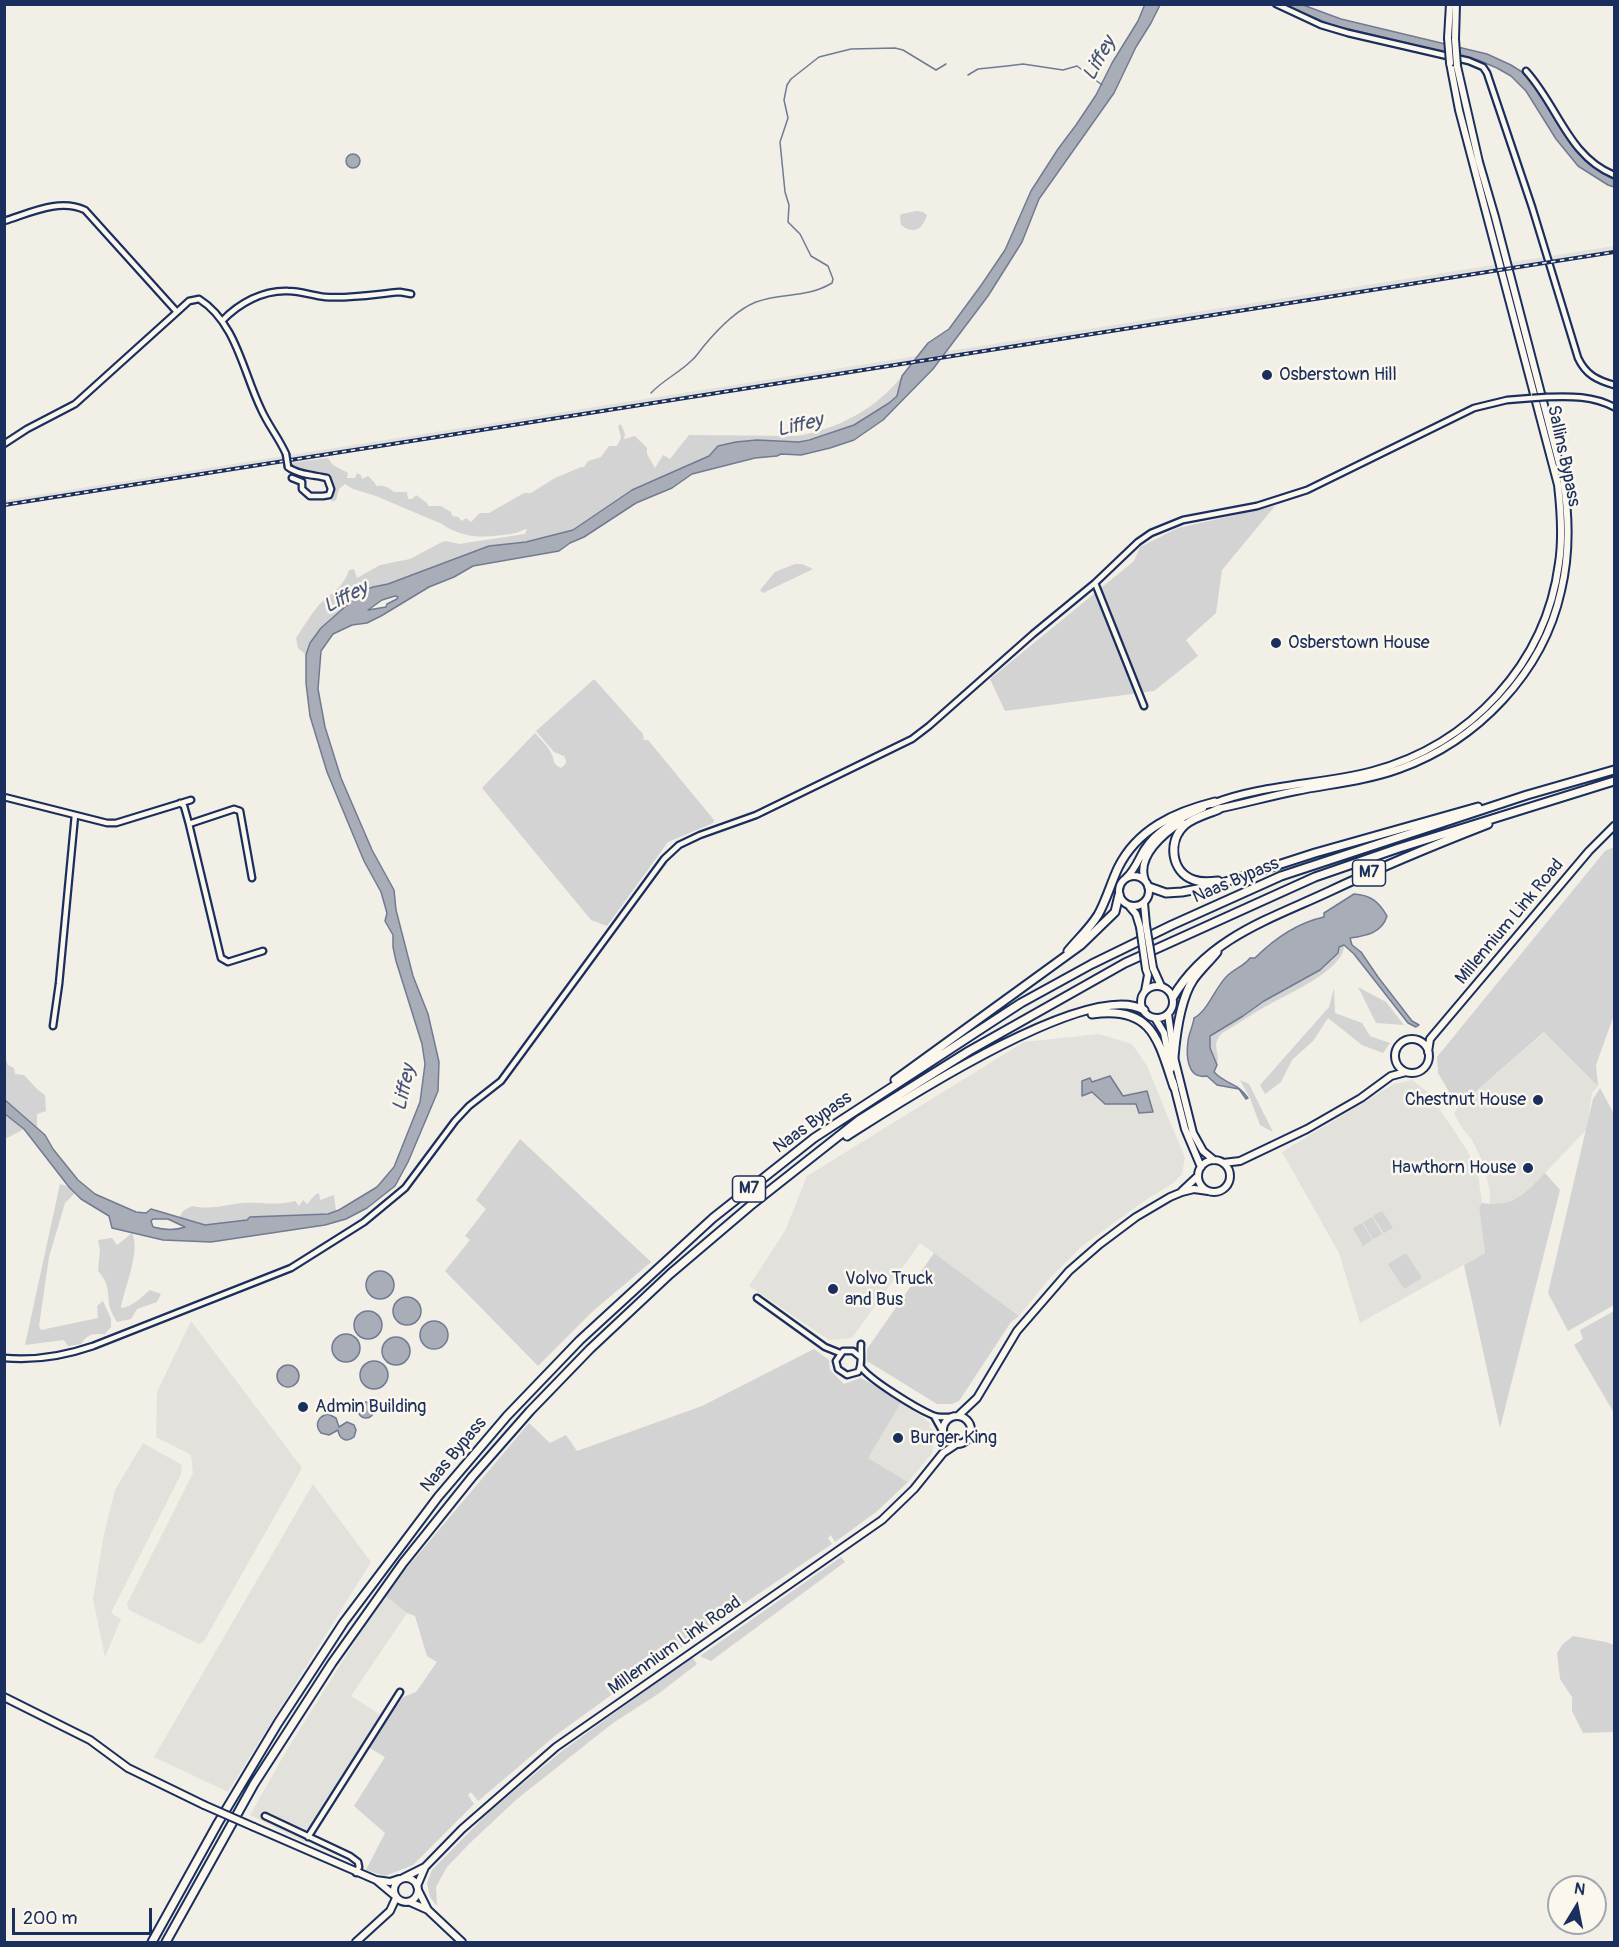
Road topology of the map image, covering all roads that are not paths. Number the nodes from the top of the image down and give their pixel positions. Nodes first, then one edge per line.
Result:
1 (1276, 4) edge
2 (1450, 4) edge
3 (1456, 4) edge
4 (1451, 38) junction
5 (1526, 71) dead end
6 (1614, 175) edge
7 (4, 221) edge
8 (411, 294) dead end
9 (177, 312) junction
10 (222, 321) junction
11 (1614, 385) edge
12 (1614, 407) edge
13 (4, 444) edge
14 (292, 478) dead end
15 (1095, 583) junction
16 (1144, 706) dead end
17 (1614, 770) edge
18 (1588, 779) junction
19 (1614, 781) edge
20 (1589, 788) junction
21 (4, 797) edge
22 (191, 800) dead end
23 (180, 803) junction
24 (1217, 806) junction
25 (75, 815) junction
26 (189, 824) junction
27 (1614, 826) edge
28 (252, 878) dead end
29 (1126, 878) junction
30 (1234, 879) junction
31 (1145, 880) junction
32 (1149, 887) junction
33 (1119, 895) junction
34 (1144, 903) junction
35 (1128, 905) junction
36 (1143, 926) junction
37 (1225, 943) junction
38 (263, 951) dead end
39 (1056, 964) junction
40 (1150, 969) junction
41 (1161, 986) junction
42 (1144, 992) junction
43 (1173, 997) junction
44 (1144, 1010) junction
45 (1168, 1014) junction
46 (1155, 1017) junction
47 (1061, 1019) junction
48 (53, 1026) dead end
49 (1430, 1039) junction
50 (1419, 1042) junction
51 (1428, 1052) junction
52 (1174, 1058) junction
53 (1396, 1063) junction
54 (1406, 1072) junction
55 (1391, 1076) junction
56 (1174, 1087) junction
57 (865, 1105) junction
58 (1214, 1160) junction
59 (1240, 1161) junction
60 (1223, 1163) junction
61 (804, 1166) junction
62 (1201, 1167) junction
63 (1230, 1174) junction
64 (1198, 1176) junction
65 (1208, 1191) junction
66 (1182, 1192) junction
67 (757, 1298) dead end
68 (825, 1347) junction
69 (853, 1351) junction
70 (840, 1353) junction
71 (860, 1356) junction
72 (4, 1358) edge
73 (836, 1361) junction
74 (861, 1367) junction
75 (866, 1373) junction
76 (855, 1374) junction
77 (973, 1404) junction
78 (934, 1416) junction
79 (955, 1417) junction
80 (970, 1424) junction
81 (945, 1436) junction
82 (958, 1443) junction
83 (943, 1453) junction
84 (400, 1692) dead end
85 (4, 1697) edge
86 (265, 1816) dead end
87 (308, 1837) junction
88 (425, 1867) junction
89 (356, 1873) junction
90 (401, 1879) junction
91 (376, 1880) junction
92 (418, 1888) junction
93 (395, 1897) junction
94 (409, 1902) junction
95 (428, 1910) junction
96 (390, 1911) junction
97 (152, 1942) edge
98 (166, 1942) edge
99 (356, 1942) edge
100 (462, 1942) edge

1 - 11 street
2 - 4 main road, Sallins Bypass
3 - 4 main road, Sallins Bypass
4 - 24 main road, Sallins Bypass, bridge
5 - 6 street
7 - 9 street
8 - 10 street
9 - 10 street
9 - 13 street
10 - 14 street, bridge
12 - 15 street, bridge
15 - 16 street
15 - 72 street
17 - 18 highway, Naas Bypass / M7
18 - 30 highway, M7
18 - 57 highway, Naas Bypass / M7
19 - 20 highway, Naas Bypass / M7
20 - 37 highway, M7
20 - 61 highway, Naas Bypass / M7
21 - 25 street
22 - 23 street
23 - 25 street
23 - 26 street
24 - 29 main road, Sallins Bypass
24 - 30 highway, M7
24 - 31 main road, Sallins Bypass
24 - 39 highway, M7
25 - 48 street
26 - 28 street
26 - 38 street
27 - 49 main road, Millennium Link Road
29 - 31 main road
29 - 33 main road
30 - 32 highway, M7
31 - 32 main road
32 - 34 main road
33 - 35 main road
33 - 39 highway, M7
34 - 35 main road
34 - 36 main road
35 - 36 main road
36 - 40 main road, bridge
37 - 43 highway, M7
37 - 52 highway, M7
39 - 57 highway, M7
40 - 41 main road
40 - 42 main road
41 - 42 main road
41 - 43 main road
42 - 44 main road
43 - 45 main road
44 - 46 main road
44 - 47 highway, M7
45 - 46 main road
45 - 52 main road
46 - 56 main road
47 - 56 highway, M7
47 - 61 highway, M7
49 - 50 main road
49 - 51 main road
50 - 51 main road
50 - 53 main road
51 - 54 main road
52 - 58 main road
53 - 54 main road
53 - 55 main road
54 - 55 main road
55 - 59 main road
56 - 62 main road
57 - 97 highway, Naas Bypass / M7
58 - 60 main road
58 - 62 main road
59 - 60 main road
59 - 63 main road
60 - 63 main road
61 - 98 highway, Naas Bypass / M7
62 - 64 main road
63 - 65 main road
64 - 65 main road
64 - 66 main road
65 - 66 main road
66 - 77 main road
67 - 68 street
68 - 70 street
68 - 73 street
69 - 70 street
69 - 71 street
69 - 71 street
70 - 73 street
71 - 74 street
73 - 76 street
74 - 75 street
74 - 76 street
75 - 76 street
75 - 78 street
77 - 79 main road
77 - 80 main road
78 - 79 street
78 - 81 street
79 - 80 main road
79 - 81 main road
80 - 82 main road
81 - 82 main road
81 - 83 main road, Millennium Link Road
82 - 83 main road, Millennium Link Road
83 - 88 main road, Millennium Link Road
84 - 87 street
85 - 89 main road, bridge
86 - 87 street
87 - 89 street
88 - 90 main road, Millennium Link Road
88 - 92 main road, Millennium Link Road
89 - 91 main road
90 - 91 main road
90 - 92 main road
90 - 93 main road
91 - 93 main road
92 - 94 main road
92 - 95 main road
93 - 94 main road
93 - 96 main road
94 - 95 main road
94 - 96 main road
95 - 100 main road
96 - 99 main road

